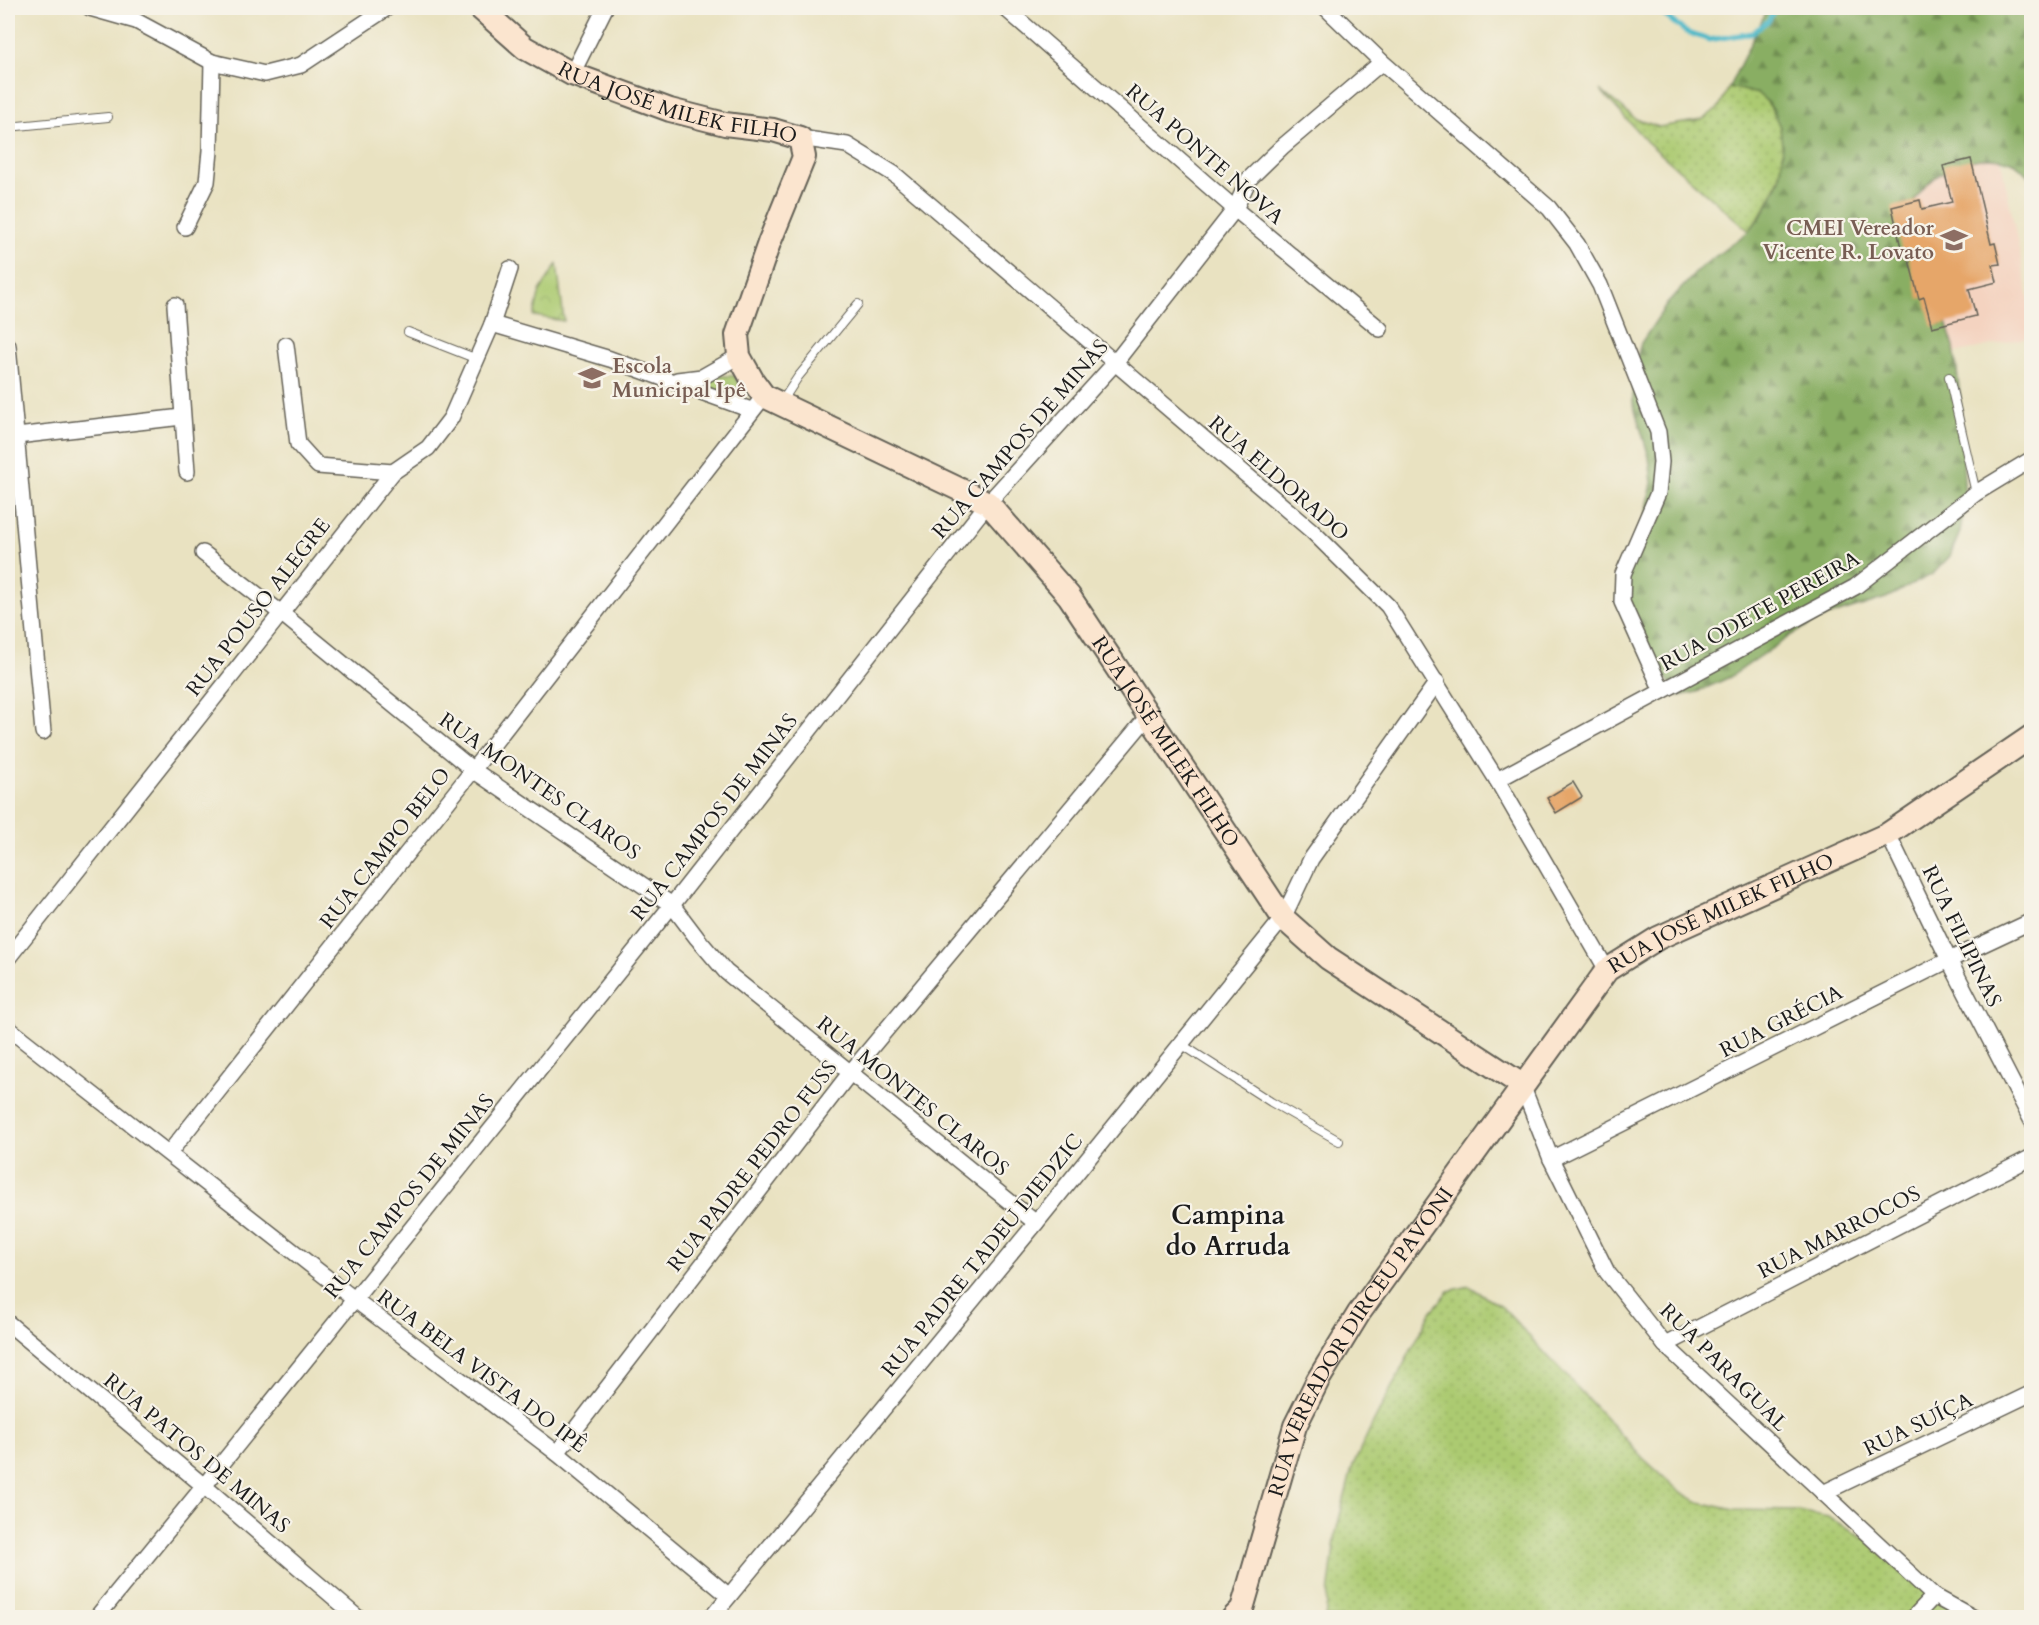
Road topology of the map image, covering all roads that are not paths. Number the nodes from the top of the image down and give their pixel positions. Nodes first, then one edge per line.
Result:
1 (90, 8) edge
2 (480, 8) edge
3 (498, 8) edge
4 (605, 8) edge
5 (1005, 8) edge
6 (1326, 8) edge
7 (386, 9) edge
8 (138, 14) edge
9 (514, 36) junction
10 (212, 62) junction
11 (1382, 62) junction
12 (572, 74) junction
13 (108, 117) dead end
14 (8, 127) edge
15 (800, 138) junction
16 (1235, 208) junction
17 (185, 227) dead end
18 (510, 269) dead end
19 (858, 304) dead end
20 (175, 305) dead end
21 (492, 324) junction
22 (1380, 329) dead end
23 (408, 332) dead end
24 (286, 345) dead end
25 (8, 346) edge
26 (739, 356) junction
27 (477, 358) junction
28 (1114, 364) junction
29 (1949, 377) dead end
30 (674, 381) junction
31 (765, 403) junction
32 (182, 417) junction
33 (11, 437) edge
34 (2031, 459) edge
35 (187, 472) dead end
36 (393, 472) junction
37 (1976, 492) junction
38 (988, 503) junction
39 (203, 554) dead end
40 (281, 613) junction
41 (1437, 682) junction
42 (1662, 691) junction
43 (1148, 716) junction
44 (43, 732) dead end
45 (2031, 736) edge
46 (473, 770) junction
47 (1497, 780) junction
48 (1888, 834) junction
49 (672, 905) junction
50 (1283, 918) junction
51 (2031, 921) edge
52 (8, 958) edge
53 (1949, 960) junction
54 (1607, 970) junction
55 (8, 1028) edge
56 (1181, 1044) junction
57 (850, 1073) junction
58 (1522, 1085) junction
59 (2031, 1121) edge
60 (1339, 1141) dead end
61 (169, 1153) junction
62 (2031, 1157) edge
63 (1551, 1160) junction
64 (1036, 1223) junction
65 (354, 1299) junction
66 (8, 1323) edge
67 (1665, 1345) junction
68 (2031, 1393) edge
69 (557, 1453) junction
70 (204, 1486) junction
71 (1823, 1493) junction
72 (729, 1596) junction
73 (1934, 1596) junction
74 (1241, 1614) edge
75 (96, 1617) edge
76 (357, 1617) edge
77 (711, 1617) edge
78 (1913, 1617) edge
79 (1974, 1617) edge

1 - 8 street
2 - 9 street, RUA JOSÉ MILEK FILHO
3 - 9 street, RUA JOSÉ MILEK FILHO
4 - 12 street
5 - 16 street, RUA PONTE NOVA
6 - 11 street
7 - 10 street
8 - 10 street
9 - 12 street, RUA JOSÉ MILEK FILHO
10 - 17 street
11 - 16 street, RUA CAMPOS DE MINAS
11 - 42 street
12 - 15 street, RUA JOSÉ MILEK FILHO
13 - 14 lane
15 - 26 street, RUA JOSÉ MILEK FILHO
15 - 28 street, RUA ELDORADO
16 - 22 street, RUA PONTE NOVA
16 - 28 street, RUA CAMPOS DE MINAS
18 - 21 street, RUA POUSO ALEGRE
19 - 31 lane
20 - 32 street
21 - 27 street, RUA POUSO ALEGRE
21 - 30 street
23 - 27 lane
24 - 36 street
25 - 33 street
26 - 30 street
26 - 31 street
27 - 36 street, RUA POUSO ALEGRE
28 - 38 street, RUA CAMPOS DE MINAS
28 - 41 street, RUA ELDORADO
29 - 37 lane
30 - 31 street
31 - 38 street, RUA JOSÉ MILEK FILHO
31 - 46 street, RUA CAMPO BELO
32 - 33 street
32 - 35 street
33 - 44 street
34 - 37 street, RUA ODETE PEREIRA
36 - 40 street, RUA POUSO ALEGRE
37 - 42 street, RUA ODETE PEREIRA
38 - 43 street, RUA JOSÉ MILEK FILHO
38 - 49 street, RUA CAMPOS DE MINAS
39 - 40 street, RUA MONTES CLAROS
40 - 46 street, RUA MONTES CLAROS
40 - 52 street, RUA POUSO ALEGRE
41 - 47 street, RUA ELDORADO
41 - 50 street, RUA PADRE TADEU DIEDZIC
42 - 47 street, RUA ODETE PEREIRA
43 - 50 street, RUA JOSÉ MILEK FILHO
43 - 57 street, RUA PADRE PEDRO FUSS
45 - 48 street, RUA JOSÉ MILEK FILHO
46 - 49 street, RUA MONTES CLAROS
46 - 61 street, RUA CAMPO BELO
47 - 54 street, RUA ELDORADO
48 - 53 street, RUA FILIPINAS
48 - 54 street, RUA JOSÉ MILEK FILHO
49 - 57 street, RUA MONTES CLAROS
49 - 65 street, RUA CAMPOS DE MINAS
50 - 56 street, RUA PADRE TADEU DIEDZIC
50 - 58 street, RUA JOSÉ MILEK FILHO
51 - 53 street, RUA GRÉCIA
53 - 59 street, RUA FILIPINAS
53 - 63 street, RUA GRÉCIA
54 - 58 street, RUA JOSÉ MILEK FILHO
55 - 61 street, RUA BELA VISTA DO IPÊ
56 - 60 lane
56 - 64 street, RUA PADRE TADEU DIEDZIC
57 - 64 street, RUA MONTES CLAROS
57 - 69 street, RUA PADRE PEDRO FUSS
58 - 63 street, RUA PARAGUAL
58 - 74 street, RUA VEREADOR DIRCEU PAVONI
61 - 65 street, RUA BELA VISTA DO IPÊ
62 - 67 street, RUA MARROCOS
63 - 67 street, RUA PARAGUAL
64 - 72 street, RUA PADRE TADEU DIEDZIC
65 - 69 street, RUA BELA VISTA DO IPÊ
65 - 70 street, RUA CAMPOS DE MINAS
66 - 70 street, RUA PATOS DE MINAS
67 - 71 street, RUA PARAGUAL
68 - 71 street, RUA SUÍÇA
69 - 72 street, RUA BELA VISTA DO IPÊ
70 - 75 street, RUA CAMPOS DE MINAS
70 - 76 street, RUA PATOS DE MINAS
71 - 73 street, RUA PARAGUAL
72 - 77 street, RUA PADRE TADEU DIEDZIC
73 - 78 street
73 - 79 street, RUA PARAGUAL

